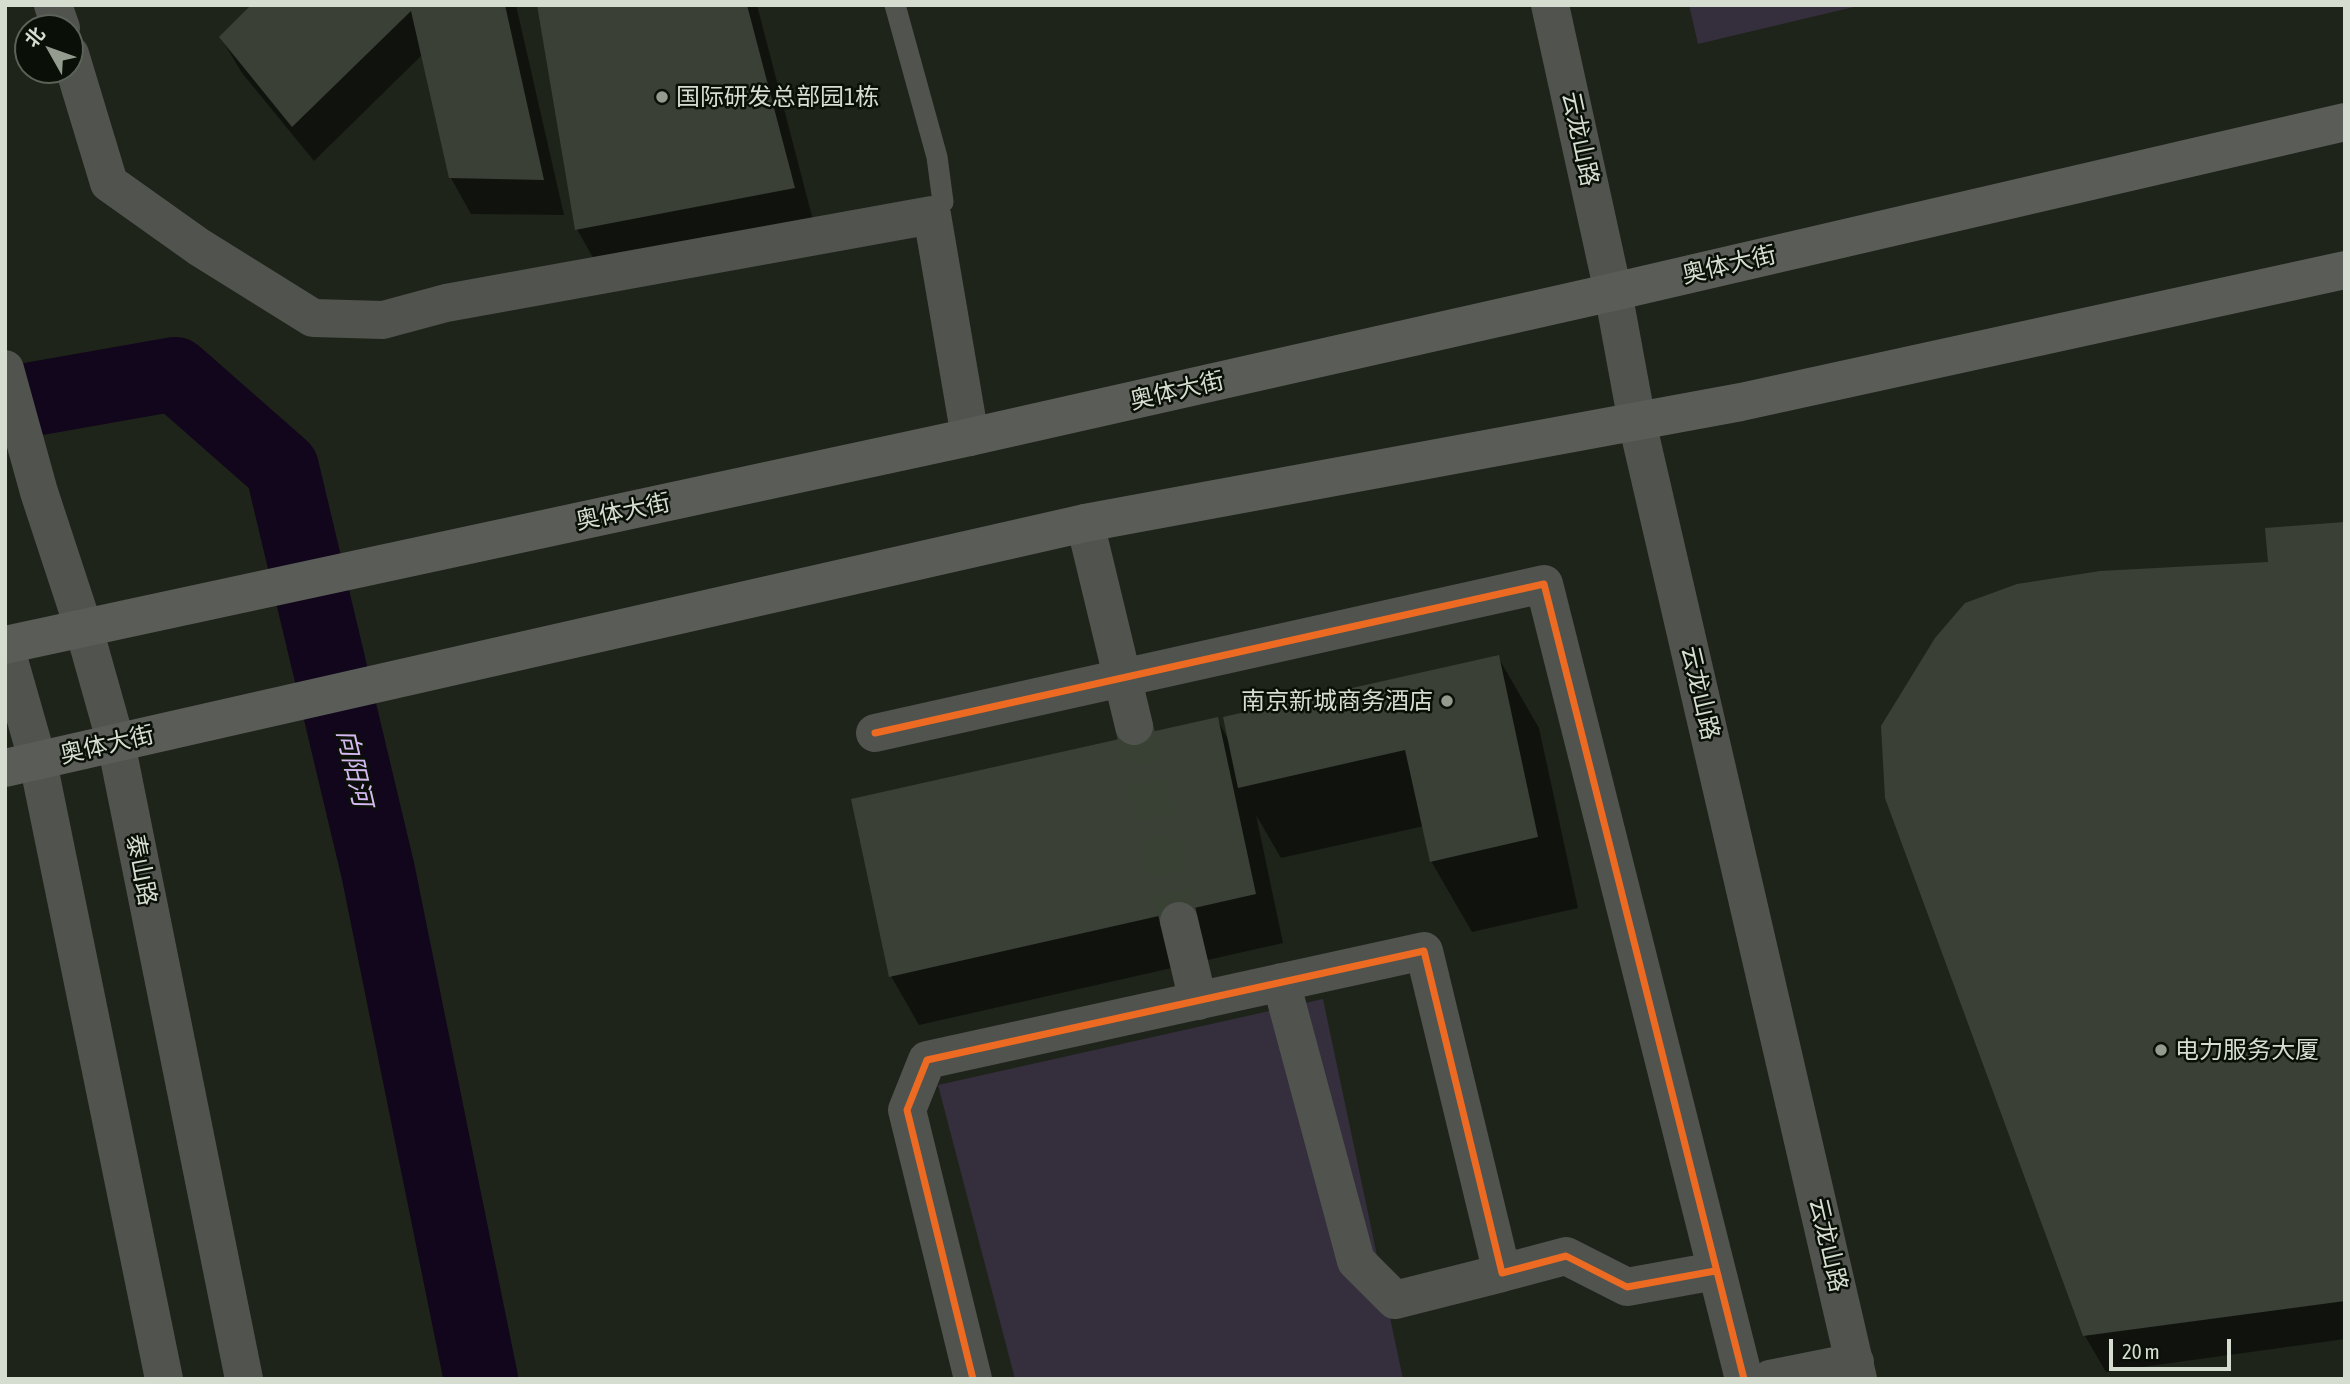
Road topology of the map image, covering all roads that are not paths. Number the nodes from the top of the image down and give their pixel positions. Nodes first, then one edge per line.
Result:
1 (895, 5) edge
2 (1550, 5) edge
3 (79, 84) edge
4 (2345, 122) edge
5 (943, 202) dead end
6 (2345, 270) edge
7 (1614, 292) junction
8 (5, 369) edge
9 (1637, 422) junction
10 (970, 437) junction
11 (1085, 523) junction
12 (83, 629) junction
13 (5, 645) edge
14 (1122, 678) junction
15 (1134, 726) tunnel mouth
16 (875, 733) dead end
17 (116, 743) junction
18 (22, 765) edge
19 (1179, 921) tunnel mouth
20 (1281, 982) junction
21 (1198, 1001) junction
22 (1715, 1270) junction
23 (1502, 1273) junction
24 (1857, 1371) edge
25 (164, 1379) edge
26 (244, 1379) edge
27 (974, 1379) edge
28 (1744, 1379) edge
29 (1770, 1379) edge

1 - 5 lane
2 - 7 street, 云龙山路
3 - 10 street
4 - 7 main road, 奥体大街
6 - 9 main road, 奥体大街
7 - 9 street, 云龙山路
7 - 10 main road, 奥体大街
8 - 12 street, 泰山路
9 - 11 main road, 奥体大街
9 - 24 street, 云龙山路
10 - 12 main road, 奥体大街
11 - 14 street
11 - 17 main road, 奥体大街
12 - 13 main road, 奥体大街
12 - 17 street, 泰山路
13 - 18 street
14 - 15 street
14 - 16 street
14 - 22 street
17 - 18 main road, 奥体大街
17 - 26 street, 泰山路
18 - 25 street
19 - 21 street
20 - 21 street
20 - 23 street
20 - 23 street
21 - 27 street
22 - 23 street
22 - 28 street
24 - 29 street

